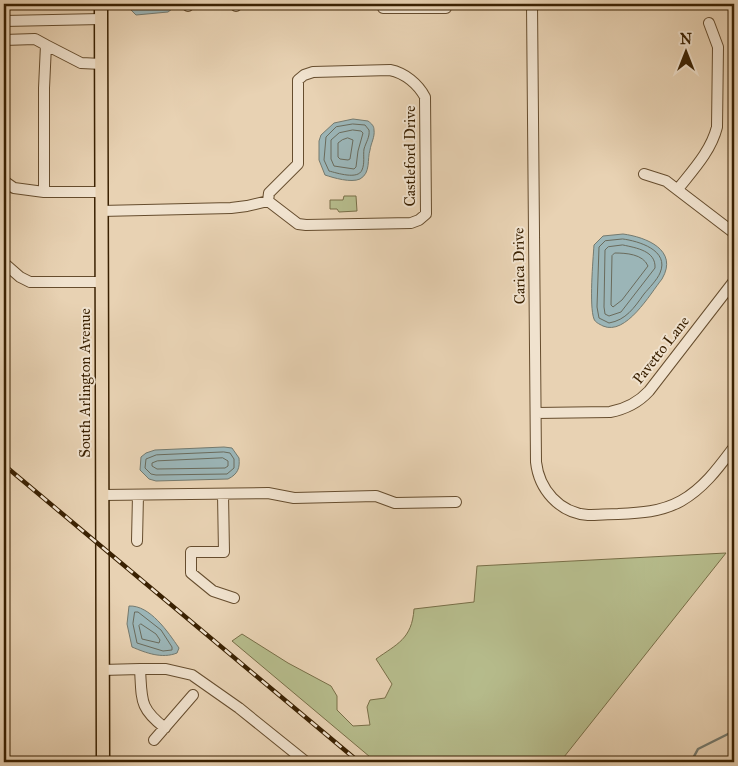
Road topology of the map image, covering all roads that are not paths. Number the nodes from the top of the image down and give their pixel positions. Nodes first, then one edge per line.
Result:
1 (101, 4) edge
2 (383, 4) edge
3 (532, 4) edge
4 (446, 8) dead end
5 (101, 19) junction
6 (4, 21) edge
7 (709, 23) dead end
8 (4, 40) edge
9 (46, 45) junction
10 (102, 64) junction
11 (644, 174) dead end
12 (4, 181) edge
13 (678, 189) junction
14 (44, 192) junction
15 (101, 192) junction
16 (268, 200) junction
17 (101, 210) junction
18 (734, 233) edge
19 (4, 262) edge
20 (734, 281) edge
21 (101, 282) junction
22 (536, 413) junction
23 (734, 447) edge
24 (223, 494) junction
25 (102, 495) junction
26 (138, 495) junction
27 (456, 502) dead end
28 (137, 541) dead end
29 (234, 598) dead end
30 (140, 669) junction
31 (102, 670) junction
32 (193, 695) dead end
33 (166, 728) junction
34 (154, 740) dead end
35 (102, 762) edge
36 (306, 762) edge

1 - 5 main road, South Arlington Avenue
2 - 4 street
3 - 22 street, Carica Drive
5 - 6 street
5 - 10 main road, South Arlington Avenue
7 - 13 street
8 - 9 street
9 - 10 street
9 - 14 street
10 - 15 main road, South Arlington Avenue
11 - 13 street
12 - 14 street
13 - 18 street
14 - 15 street
15 - 17 main road, South Arlington Avenue
16 - 16 street, Castleford Drive
16 - 17 street
17 - 21 main road, South Arlington Avenue
19 - 21 street
20 - 22 street, Pavetto Lane
21 - 25 main road, South Arlington Avenue
22 - 23 street, Carica Drive
24 - 26 street
24 - 27 street
24 - 29 street
25 - 26 street
25 - 31 main road, South Arlington Avenue
26 - 28 street
30 - 31 street
30 - 33 street
30 - 36 street
31 - 35 main road, South Arlington Avenue
32 - 33 street
33 - 34 street

